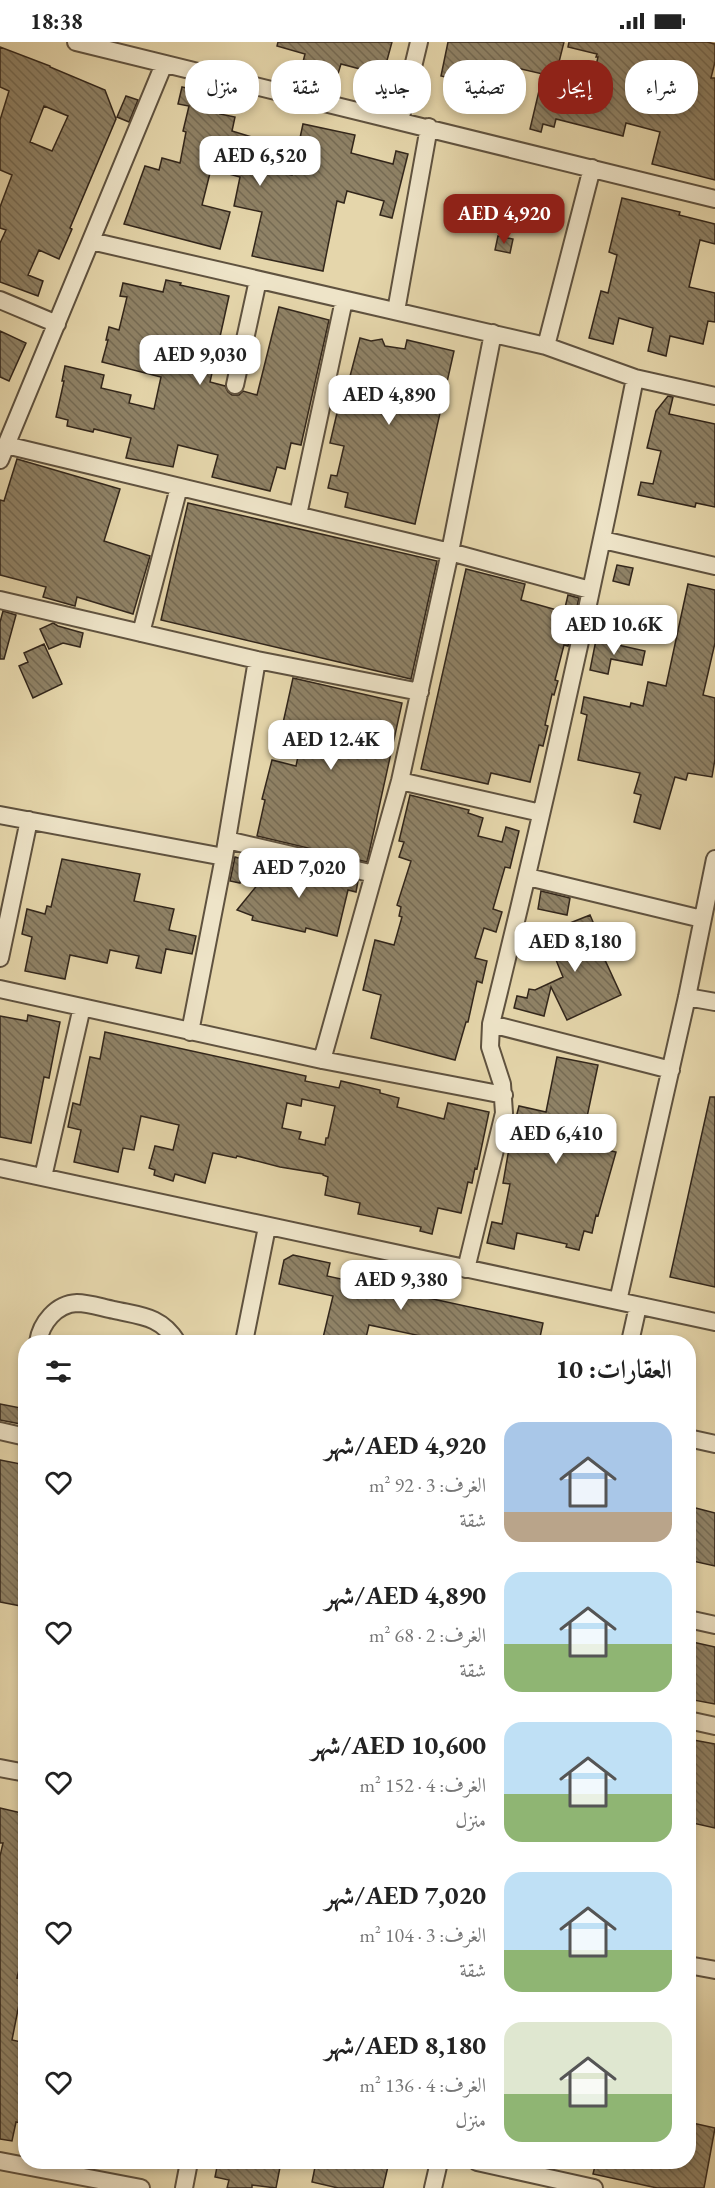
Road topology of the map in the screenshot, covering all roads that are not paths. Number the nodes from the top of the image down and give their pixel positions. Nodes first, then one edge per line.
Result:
1 (76, 42) edge
2 (419, 42) edge
3 (164, 64) junction
4 (400, 121) junction
5 (429, 127) junction
6 (592, 168) junction
7 (715, 199) edge
8 (91, 241) junction
9 (258, 280) junction
10 (0, 300) edge
11 (344, 300) junction
12 (396, 311) junction
13 (57, 324) junction
14 (493, 333) junction
15 (546, 346) junction
16 (635, 378) junction
17 (235, 385) dead end
18 (715, 396) edge
19 (3, 453) edge
20 (179, 487) junction
21 (298, 515) junction
22 (603, 540) junction
23 (450, 552) junction
24 (715, 566) edge
25 (590, 590) junction
26 (0, 600) edge
27 (141, 633) junction
28 (257, 660) junction
29 (420, 692) junction
30 (400, 781) junction
31 (541, 813) junction
32 (0, 815) edge
33 (29, 820) junction
34 (227, 840) junction
35 (224, 858) junction
36 (715, 859) edge
37 (374, 874) junction
38 (528, 877) junction
39 (702, 919) junction
40 (0, 958) edge
41 (0, 989) edge
42 (687, 997) junction
43 (715, 1002) edge
44 (82, 1007) junction
45 (491, 1024) junction
46 (190, 1032) junction
47 (322, 1060) junction
48 (671, 1070) junction
49 (504, 1095) junction
50 (0, 1168) edge
51 (42, 1177) junction
52 (267, 1227) junction
53 (466, 1269) junction
54 (618, 1301) junction
55 (638, 1306) junction
56 (715, 1322) edge
57 (40, 1335) edge
58 (171, 1335) edge
59 (245, 1335) edge
60 (632, 1335) edge
61 (0, 1431) edge
62 (18, 1435) edge
63 (696, 1440) edge
64 (715, 1444) edge
65 (696, 1621) edge
66 (715, 1625) edge
67 (696, 1722) edge
68 (715, 1726) edge
69 (0, 1768) edge
70 (18, 1771) edge
71 (696, 1966) edge
72 (715, 1970) edge
73 (0, 2161) edge
74 (18, 2162) edge
75 (62, 2169) edge
76 (187, 2169) edge
77 (437, 2169) edge
78 (504, 2169) edge
79 (562, 2184) edge
80 (117, 2185) edge
81 (141, 2188) edge
82 (183, 2188) edge
83 (433, 2188) edge
84 (594, 2188) edge

1 - 3 street
2 - 4 street
3 - 4 street
3 - 8 street
4 - 5 street
5 - 6 street
5 - 12 street
6 - 7 street
6 - 15 street
8 - 9 street
8 - 13 street
9 - 11 street
9 - 17 street
10 - 13 street
11 - 12 street
11 - 21 street
12 - 14 street
13 - 19 street
14 - 15 street
14 - 23 street
15 - 16 street
16 - 18 street
16 - 22 street
19 - 20 street
20 - 21 street
20 - 27 street
21 - 23 street
22 - 24 street
22 - 25 street
23 - 25 street
23 - 29 street
25 - 31 street
26 - 27 street
27 - 28 street
28 - 29 street
28 - 34 street
29 - 30 street
30 - 31 street
30 - 37 street
31 - 38 street
32 - 33 street
33 - 35 street
33 - 40 street
34 - 35 street
34 - 37 street
35 - 46 street
36 - 39 street
37 - 47 street
38 - 39 street
38 - 45 street
39 - 42 street
41 - 44 street
42 - 43 street
42 - 48 street
44 - 46 street
44 - 51 street
45 - 48 street
45 - 49 street
46 - 47 street
47 - 49 street
48 - 54 street
49 - 53 street
50 - 51 street
51 - 52 street
52 - 53 street
52 - 59 street
53 - 54 street
54 - 55 street
55 - 56 street
55 - 60 street
57 - 58 street
61 - 62 street
63 - 64 street
65 - 66 street
67 - 68 street
69 - 70 street
71 - 72 street
73 - 74 street
75 - 80 street
76 - 82 street
77 - 83 street
78 - 79 street
79 - 84 street
80 - 81 street

